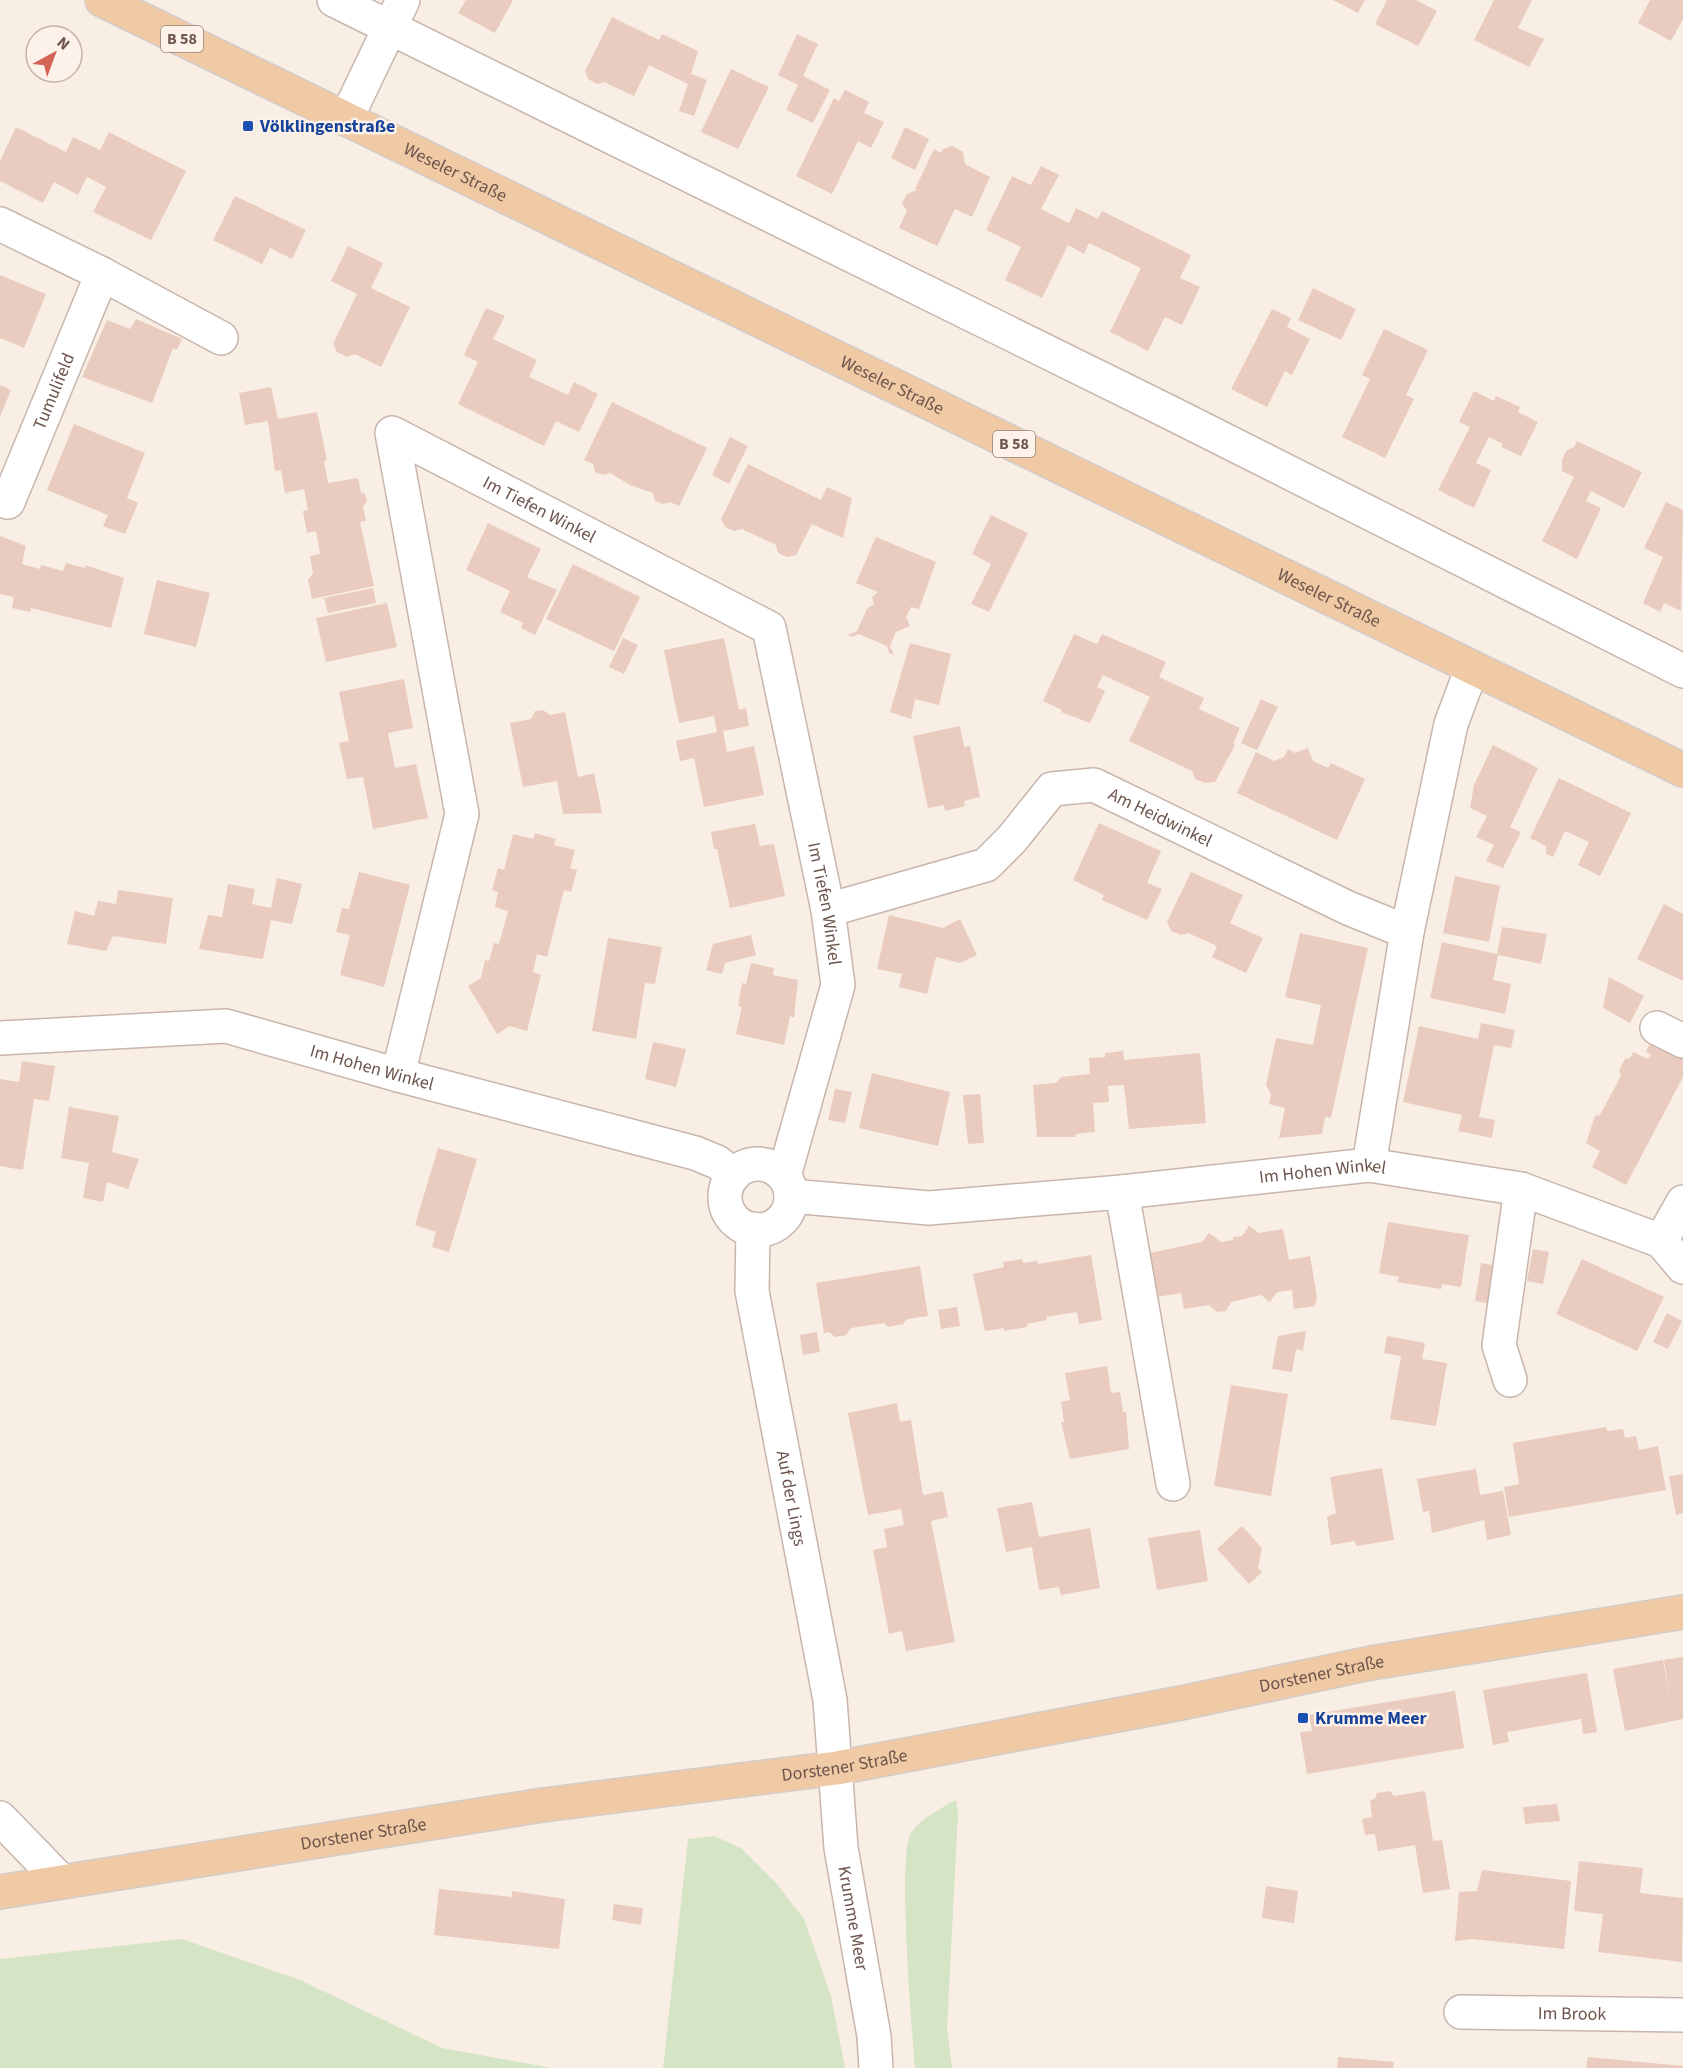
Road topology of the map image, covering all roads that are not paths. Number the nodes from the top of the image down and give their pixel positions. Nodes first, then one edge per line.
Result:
1 (102, 0) edge
2 (334, 0) edge
3 (396, 14) edge
4 (346, 118) junction
5 (0, 224) edge
6 (102, 274) junction
7 (221, 338) dead end
8 (0, 500) edge
9 (1472, 668) junction
10 (1683, 671) edge
11 (1683, 770) edge
12 (828, 910) junction
13 (1407, 932) junction
14 (0, 1038) edge
15 (398, 1074) junction
16 (1369, 1165) junction
17 (734, 1175) junction
18 (788, 1186) junction
19 (1521, 1189) junction
20 (1122, 1192) junction
21 (1683, 1202) edge
22 (753, 1229) junction
23 (1661, 1241) junction
24 (1683, 1267) edge
25 (1510, 1380) dead end
26 (1173, 1484) dead end
27 (1683, 1612) edge
28 (837, 1768) junction
29 (0, 1818) edge
30 (60, 1881) junction
31 (0, 1892) edge
32 (1461, 2012) dead end
33 (1683, 2015) edge
34 (876, 2068) edge

1 - 4 main road, Weseler Straße / B 58
2 - 3 street
3 - 4 street
3 - 10 street
4 - 9 main road, Weseler Straße / B 58
5 - 6 street
6 - 7 street
6 - 8 street, Tumulifeld
9 - 11 main road, Weseler Straße / B 58
9 - 13 street
12 - 13 street, Am Heidwinkel
12 - 15 street, Im Tiefen Winkel
12 - 18 street, Im Tiefen Winkel
13 - 16 street
14 - 15 street, Im Hohen Winkel
15 - 17 street, Im Hohen Winkel
16 - 19 street, Im Hohen Winkel
16 - 20 street, Im Hohen Winkel
17 - 18 street, Im Hohen Winkel
17 - 22 street
18 - 20 street, Im Hohen Winkel
18 - 22 street
19 - 23 street, Im Hohen Winkel
19 - 25 street
20 - 26 street
21 - 23 street
22 - 28 street, Auf der Lings
23 - 24 street, Im Hohen Winkel
27 - 28 main road, Dorstener Straße
28 - 30 main road, Dorstener Straße
28 - 34 street, Krumme Meer
29 - 30 street
30 - 31 main road, Dorstener Straße
32 - 33 street, Im Brook

